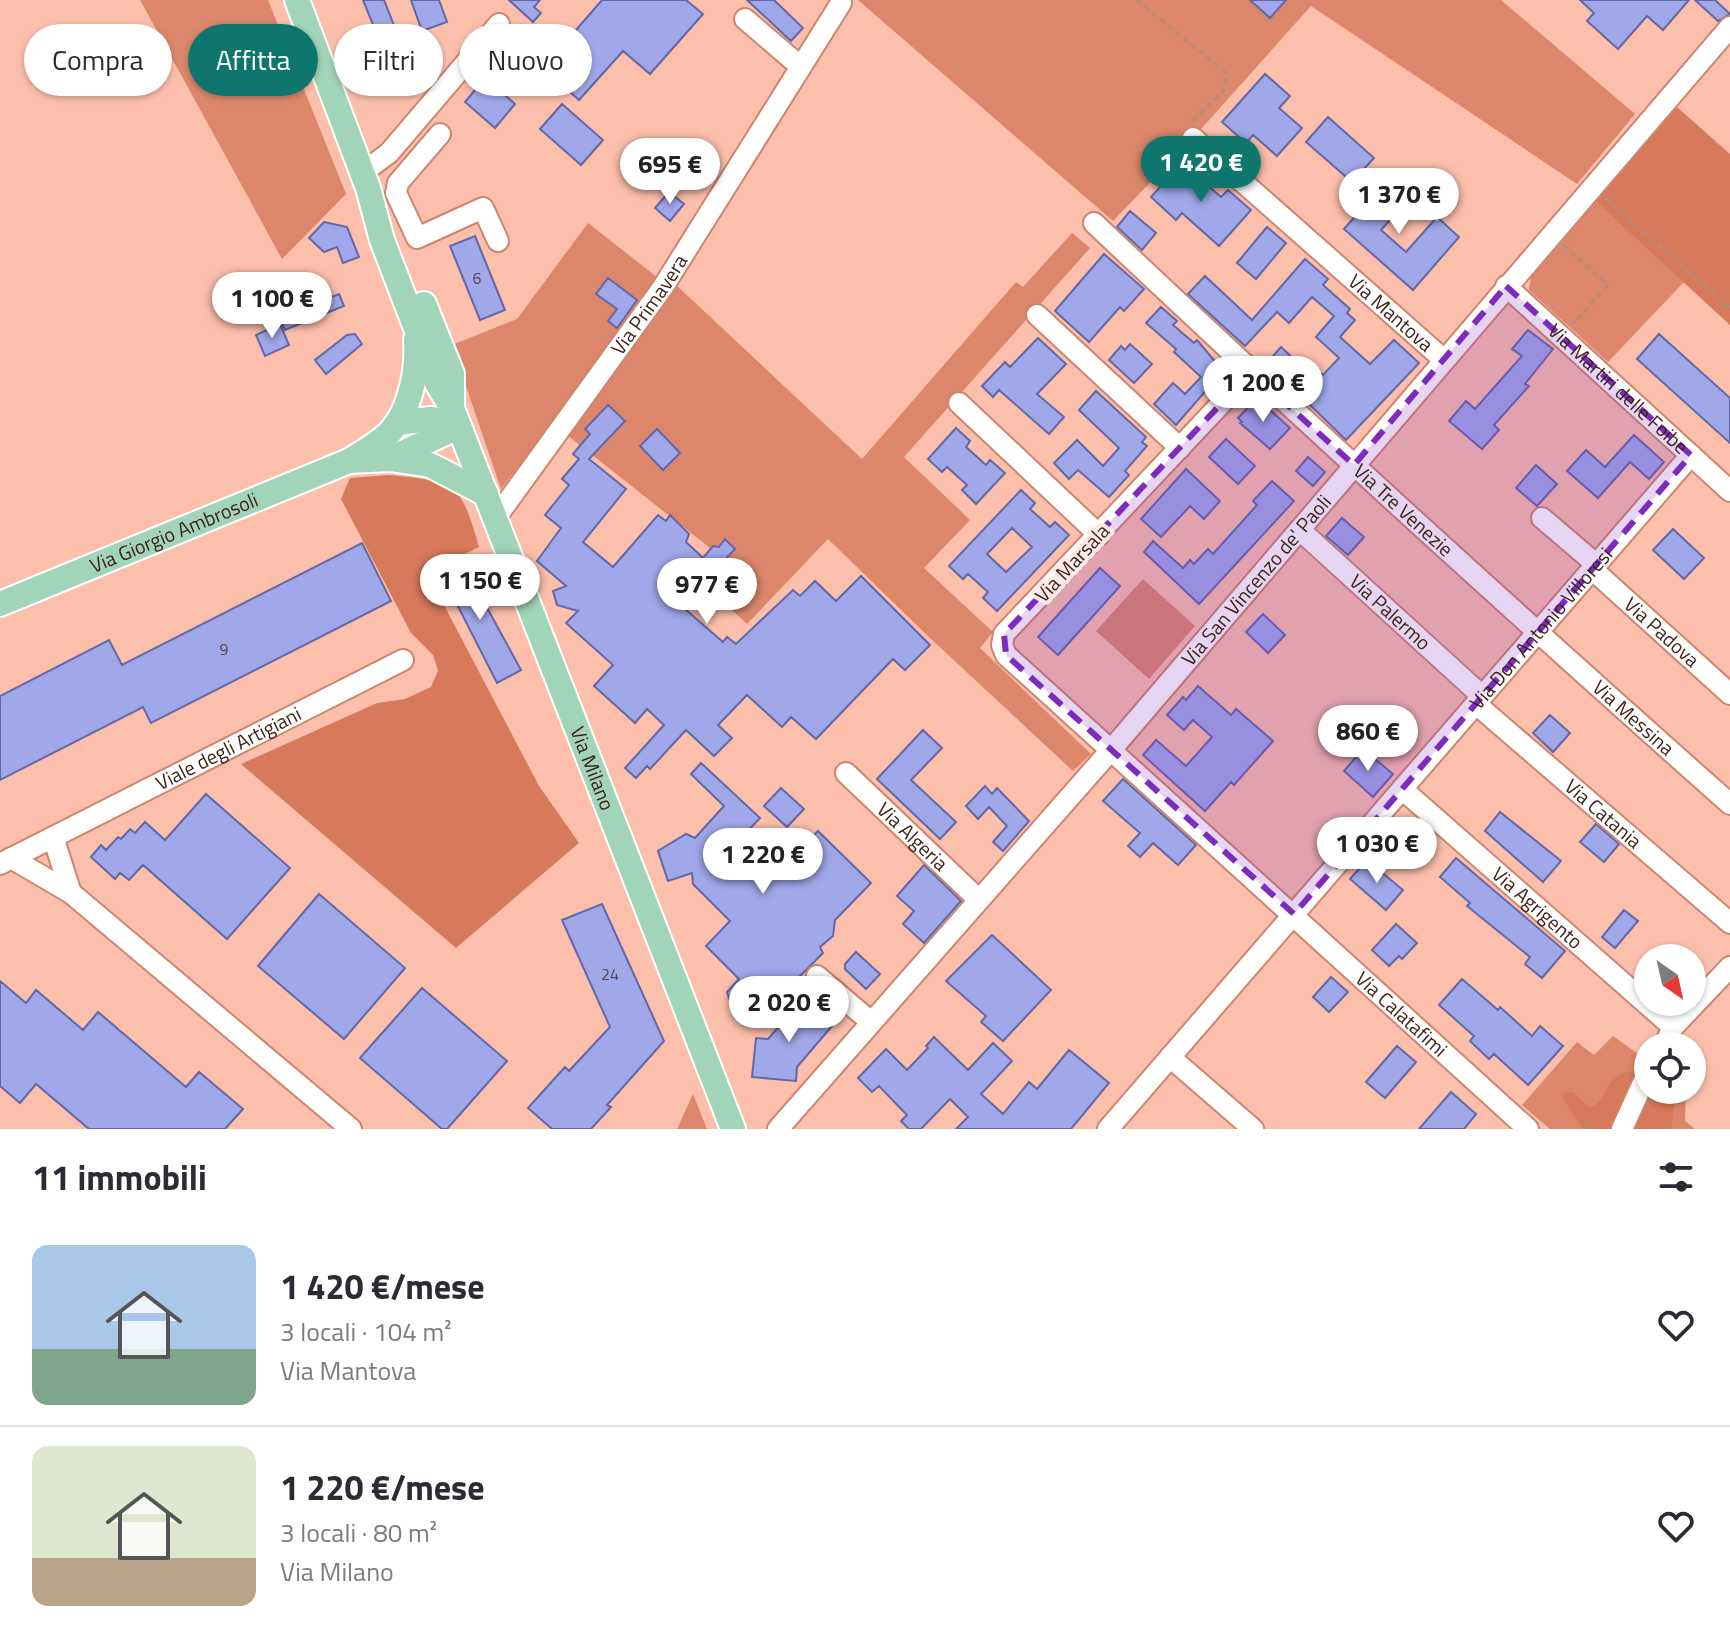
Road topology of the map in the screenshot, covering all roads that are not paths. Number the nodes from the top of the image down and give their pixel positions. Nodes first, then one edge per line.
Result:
1 (297, 0) edge
2 (841, 3) dead end
3 (745, 19) dead end
4 (1730, 27) edge
5 (801, 67) junction
6 (459, 71) edge
7 (440, 134) dead end
8 (1193, 138) road end
9 (365, 180) junction
10 (1094, 223) dead end
11 (389, 237) junction
12 (498, 241) dead end
13 (1506, 286) junction
14 (1037, 315) dead end
15 (415, 325) junction
16 (1443, 359) junction
17 (1251, 372) junction
18 (959, 403) dead end
19 (454, 415) junction
20 (397, 423) junction
21 (1180, 448) junction
22 (1691, 455) junction
23 (390, 459) junction
24 (349, 461) junction
25 (1354, 465) junction
26 (1730, 491) edge
27 (486, 494) junction
28 (1542, 518) dead end
29 (495, 519) junction
30 (1300, 530) junction
31 (1099, 535) junction
32 (1595, 567) junction
33 (0, 604) edge
34 (1537, 633) junction
35 (403, 660) dead end
36 (1730, 694) edge
37 (1479, 700) junction
38 (1111, 750) junction
39 (846, 773) dead end
40 (1402, 789) junction
41 (1730, 804) edge
42 (53, 837) junction
43 (5, 861) edge
44 (71, 893) junction
45 (979, 900) junction
46 (1294, 914) junction
47 (1730, 923) edge
48 (1730, 967) edge
49 (817, 976) dead end
50 (871, 1022) junction
51 (1673, 1027) junction
52 (1671, 1032) edge
53 (1170, 1057) junction
54 (1634, 1103) edge
55 (351, 1129) edge
56 (733, 1129) edge
57 (778, 1129) edge
58 (1108, 1129) edge
59 (1253, 1129) edge
60 (1528, 1129) edge
61 (1622, 1129) edge

1 - 9 main road
2 - 5 street, Via Primavera
3 - 5 street
4 - 13 street, Via San Vincenzo de' Paoli
5 - 29 street, Via Primavera
6 - 9 street
7 - 12 street
8 - 16 street, Via Mantova
9 - 11 main road
10 - 17 street, Via Tre Venezie
11 - 15 main road, Via Milano
11 - 19 main road, Via Milano
13 - 16 street, Via San Vincenzo de' Paoli
13 - 22 street, Via Martiri delle Foibe
14 - 21 street
15 - 19 main road, Via Milano
15 - 20 main road, Via Giorgio Ambrosoli
16 - 25 street, Via San Vincenzo de' Paoli
17 - 21 street, Via Marsala
17 - 25 street, Via Tre Venezie
18 - 31 street
19 - 20 main road
19 - 23 main road, Via Giorgio Ambrosoli
19 - 27 main road, Via Milano
20 - 24 main road, Via Giorgio Ambrosoli
21 - 31 street, Via Marsala
22 - 26 street, Via Martiri delle Foibe
22 - 32 street, Via Don Antonio Villoresi
23 - 24 main road, Via Giorgio Ambrosoli
23 - 27 main road, Via Giorgio Ambrosoli
24 - 33 main road, Via Giorgio Ambrosoli
25 - 30 street, Via San Vincenzo de' Paoli
25 - 34 street, Via Tre Venezie
27 - 29 main road, Via Milano
28 - 32 street, Via Padova
29 - 56 main road, Via Milano
30 - 37 street, Via Palermo
30 - 38 street, Via San Vincenzo de' Paoli
31 - 38 street, Via Marsala
32 - 34 street, Via Don Antonio Villoresi
32 - 36 street, Via Padova
34 - 37 street, Via Don Antonio Villoresi
34 - 41 street, Via Messina
35 - 42 street, Viale degli Artigiani
37 - 40 street, Via Don Antonio Villoresi
37 - 47 street, Via Catania
38 - 45 street, Via San Vincenzo de' Paoli
38 - 46 street, Via Calatafimi
39 - 45 street, Via Algeria
40 - 46 street, Via Don Antonio Villoresi
40 - 51 street, Via Agrigento
42 - 43 street, Viale degli Artigiani
42 - 44 street
43 - 44 street, Viale degli Artigiani
44 - 55 street, Viale degli Artigiani
45 - 50 street, Via San Vincenzo de' Paoli
46 - 53 street, Via Don Antonio Villoresi
46 - 60 street, Via Calatafimi
48 - 51 street
49 - 50 street
50 - 57 street, Via San Vincenzo de' Paoli
51 - 52 street
53 - 58 street, Via Don Antonio Villoresi
53 - 59 street
54 - 61 street

